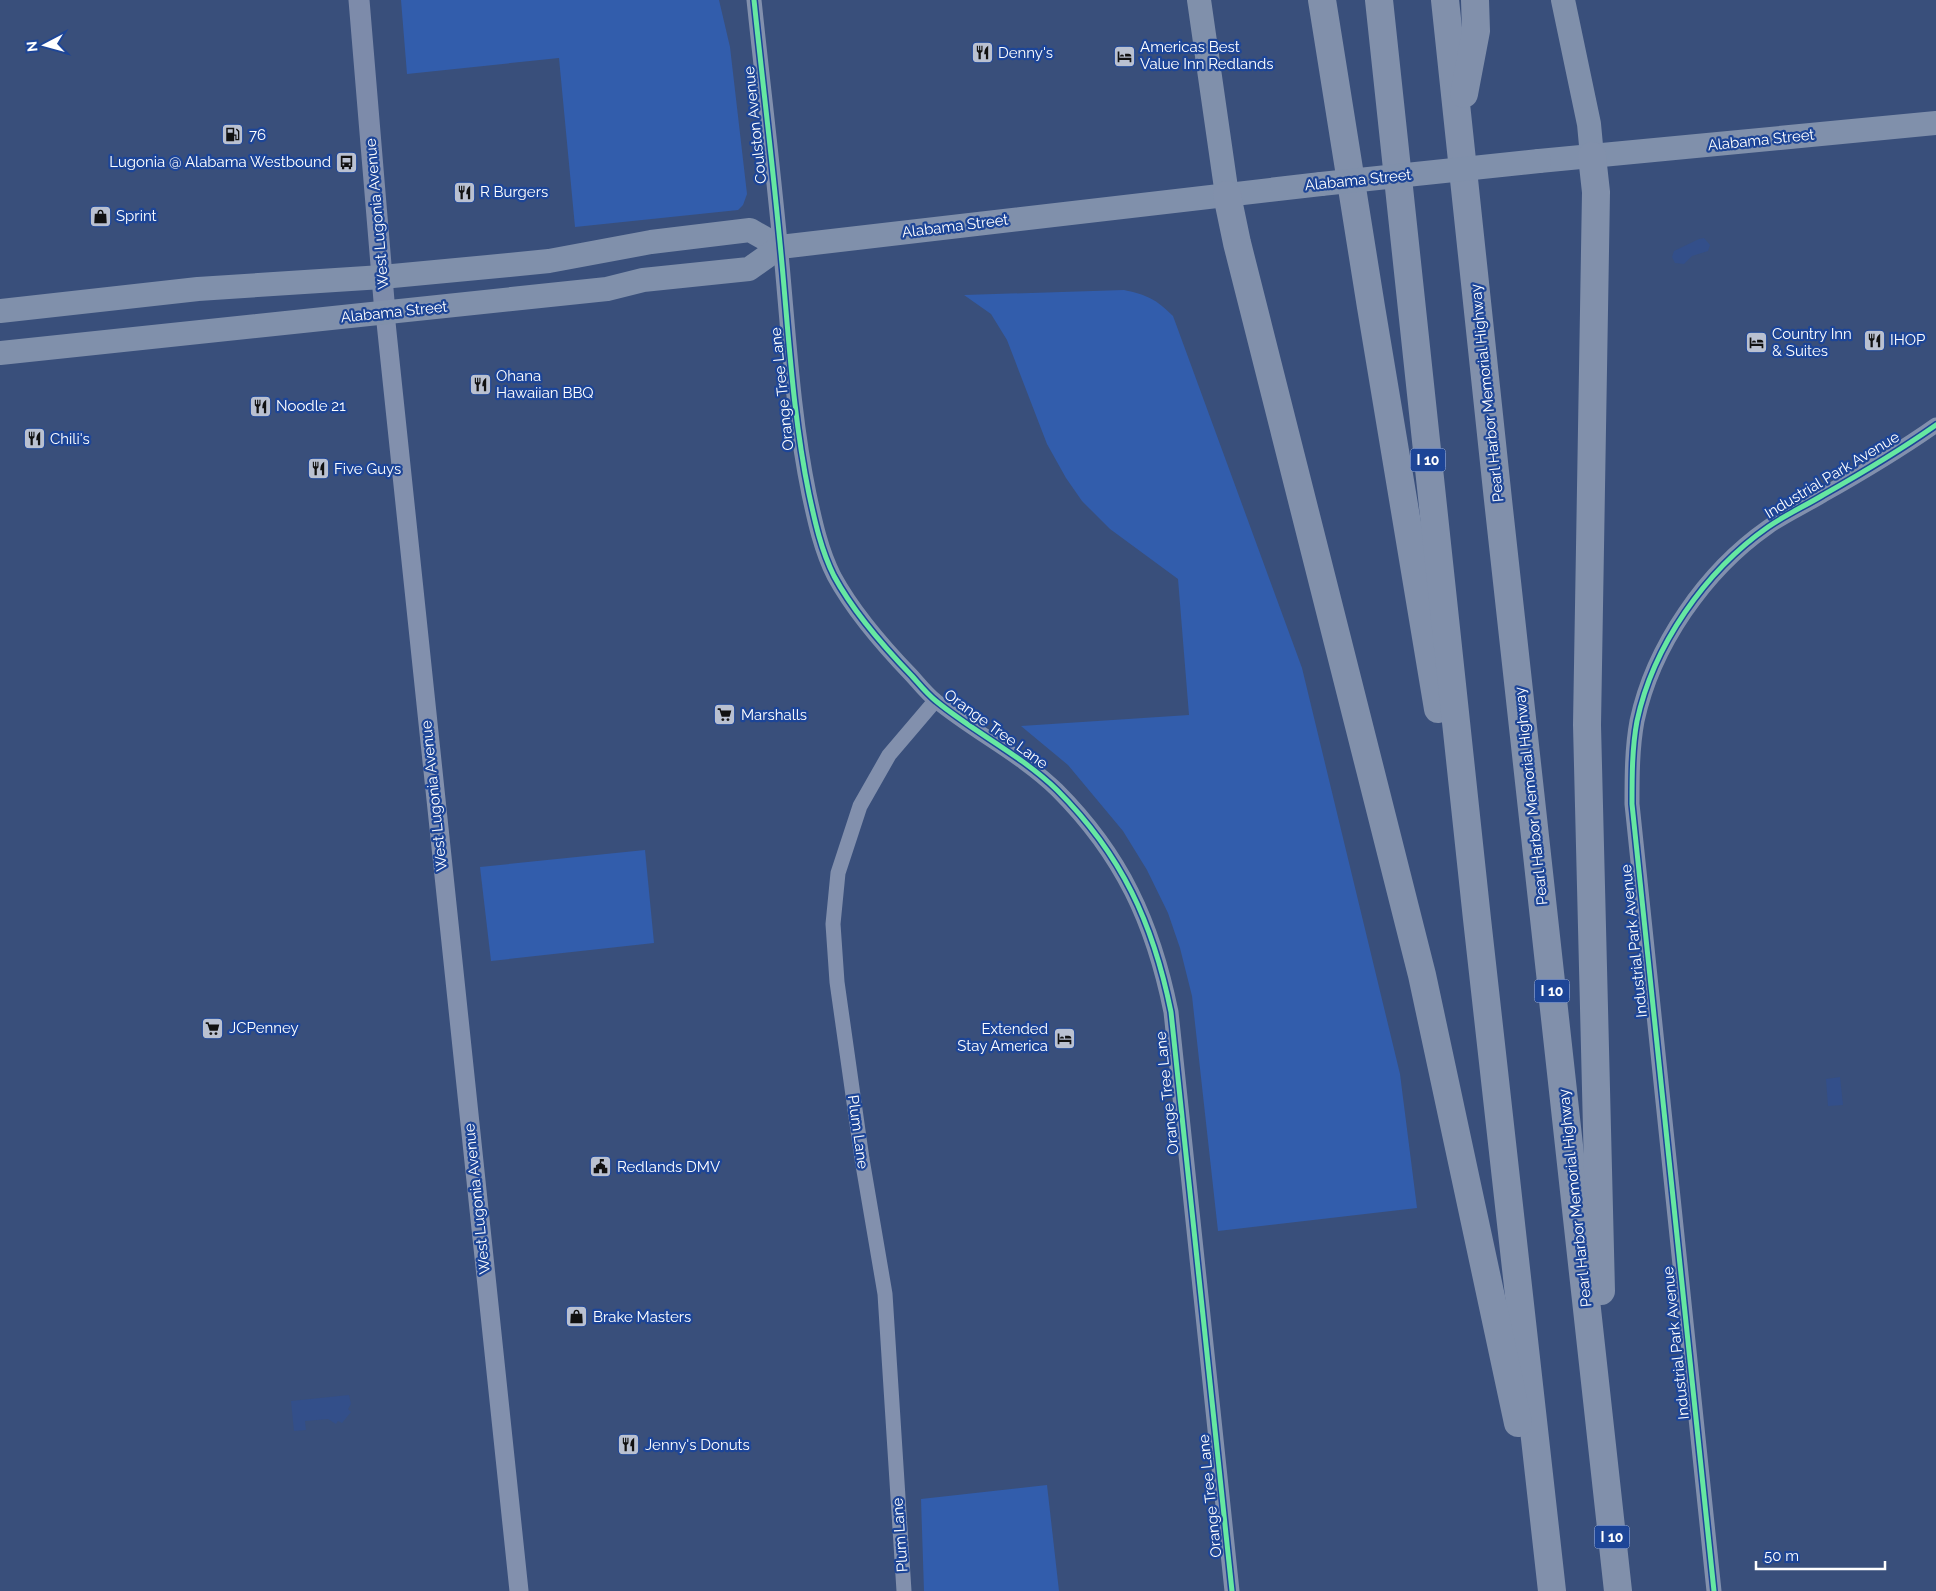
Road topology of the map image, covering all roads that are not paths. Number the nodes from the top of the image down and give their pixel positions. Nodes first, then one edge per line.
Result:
1 (358, 0) edge
2 (754, 0) edge
3 (1199, 0) edge
4 (1322, 0) edge
5 (1379, 0) edge
6 (1446, 0) edge
7 (1475, 0) edge
8 (1564, 0) edge
9 (1458, 122) junction
10 (1936, 123) edge
11 (1592, 156) junction
12 (1227, 195) junction
13 (780, 247) junction
14 (382, 277) junction
15 (0, 310) edge
16 (385, 313) junction
17 (0, 353) edge
18 (1936, 425) edge
19 (935, 700) junction
20 (1477, 919) junction
21 (1606, 1483) junction
22 (1551, 1584) edge
23 (518, 1591) edge
24 (904, 1591) edge
25 (1232, 1591) edge
26 (1618, 1591) edge
27 (1714, 1591) edge

1 - 14 main road, West Lugonia Avenue
2 - 13 street, Coulston Avenue
3 - 12 main road
4 - 20 highway
5 - 20 highway, I 10
6 - 9 highway, Pearl Harbor Memorial Highway / I 10
7 - 9 highway
8 - 11 main road
9 - 21 highway, Pearl Harbor Memorial Highway / I 10
10 - 11 main road, Alabama Street
11 - 12 main road, Alabama Street, bridge
11 - 21 highway
12 - 13 main road, Alabama Street
12 - 22 highway
13 - 14 main road
13 - 16 main road, Alabama Street
13 - 19 street, Orange Tree Lane
14 - 15 main road
14 - 16 main road, West Lugonia Avenue
16 - 17 main road, Alabama Street
16 - 23 street, West Lugonia Avenue
18 - 27 street, Industrial Park Avenue
19 - 24 street, Plum Lane
19 - 25 street, Orange Tree Lane
20 - 22 highway, I 10
21 - 26 highway, Pearl Harbor Memorial Highway / I 10

